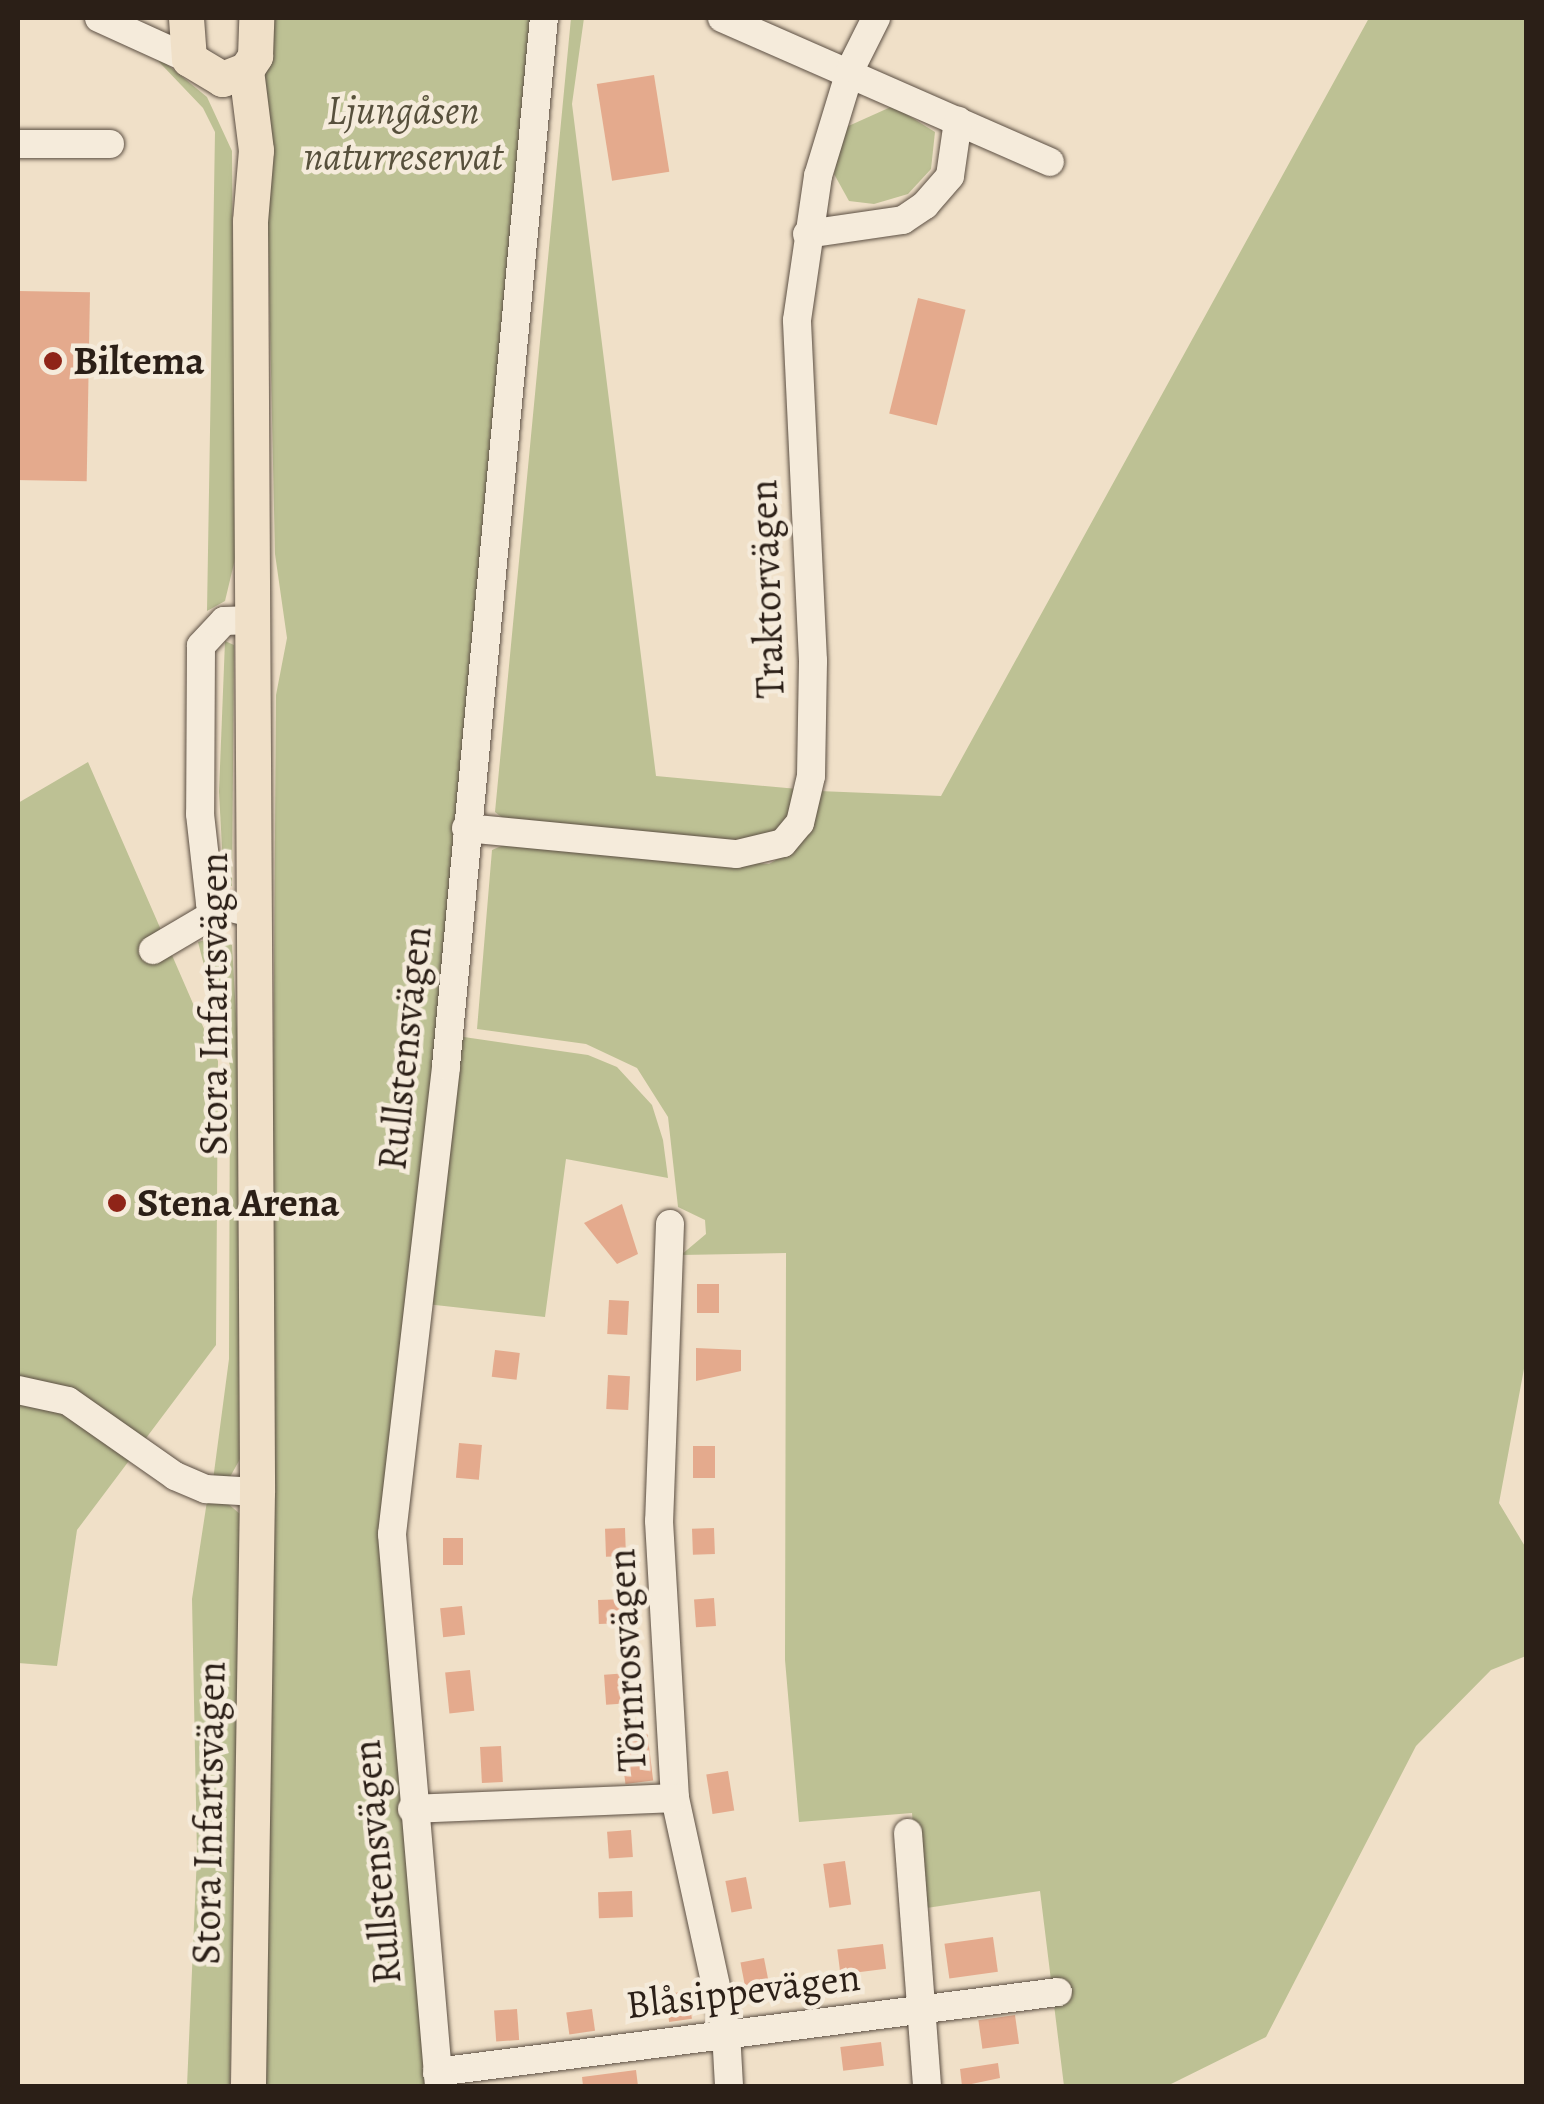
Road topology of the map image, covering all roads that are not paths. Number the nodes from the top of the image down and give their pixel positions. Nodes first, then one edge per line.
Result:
1 (147, 18) edge
2 (186, 18) edge
3 (256, 18) edge
4 (544, 18) edge
5 (722, 18) edge
6 (876, 18) edge
7 (104, 19) edge
8 (194, 65) junction
9 (850, 68) junction
10 (246, 70) junction
11 (958, 121) junction
12 (18, 144) edge
13 (110, 144) dead end
14 (1050, 162) dead end
15 (250, 221) junction
16 (806, 234) junction
17 (253, 620) junction
18 (466, 828) junction
19 (218, 911) junction
20 (256, 914) junction
21 (153, 950) dead end
22 (670, 1224) dead end
23 (18, 1390) edge
24 (257, 1492) junction
25 (676, 1798) junction
26 (412, 1809) junction
27 (908, 1833) dead end
28 (1058, 1992) dead end
29 (918, 2011) junction
30 (726, 2032) junction
31 (438, 2079) edge
32 (248, 2086) edge
33 (729, 2086) edge
34 (928, 2086) edge

1 - 7 street
2 - 8 main road
3 - 10 main road
4 - 18 street, Rullstensvägen
5 - 9 street
6 - 9 street, Traktorvägen
7 - 8 street
8 - 10 main road
8 - 15 main road, Stora Infartsvägen
9 - 11 street
9 - 16 street, Traktorvägen
10 - 15 main road, Stora Infartsvägen
11 - 14 street
11 - 16 street
12 - 13 street
15 - 17 main road, Stora Infartsvägen
16 - 18 street, Traktorvägen
17 - 19 street
17 - 20 main road, Stora Infartsvägen
18 - 26 street, Rullstensvägen
19 - 20 street
19 - 21 street
20 - 24 main road, Stora Infartsvägen
22 - 25 street, Törnrosvägen
23 - 24 street
24 - 32 main road, Stora Infartsvägen
25 - 26 street
25 - 30 street, Törnrosvägen
26 - 31 street, Rullstensvägen
27 - 29 street
28 - 29 street, Blåsippevägen
29 - 30 street, Blåsippevägen
29 - 34 street
30 - 31 street, Blåsippevägen
30 - 33 street, Törnrosvägen

